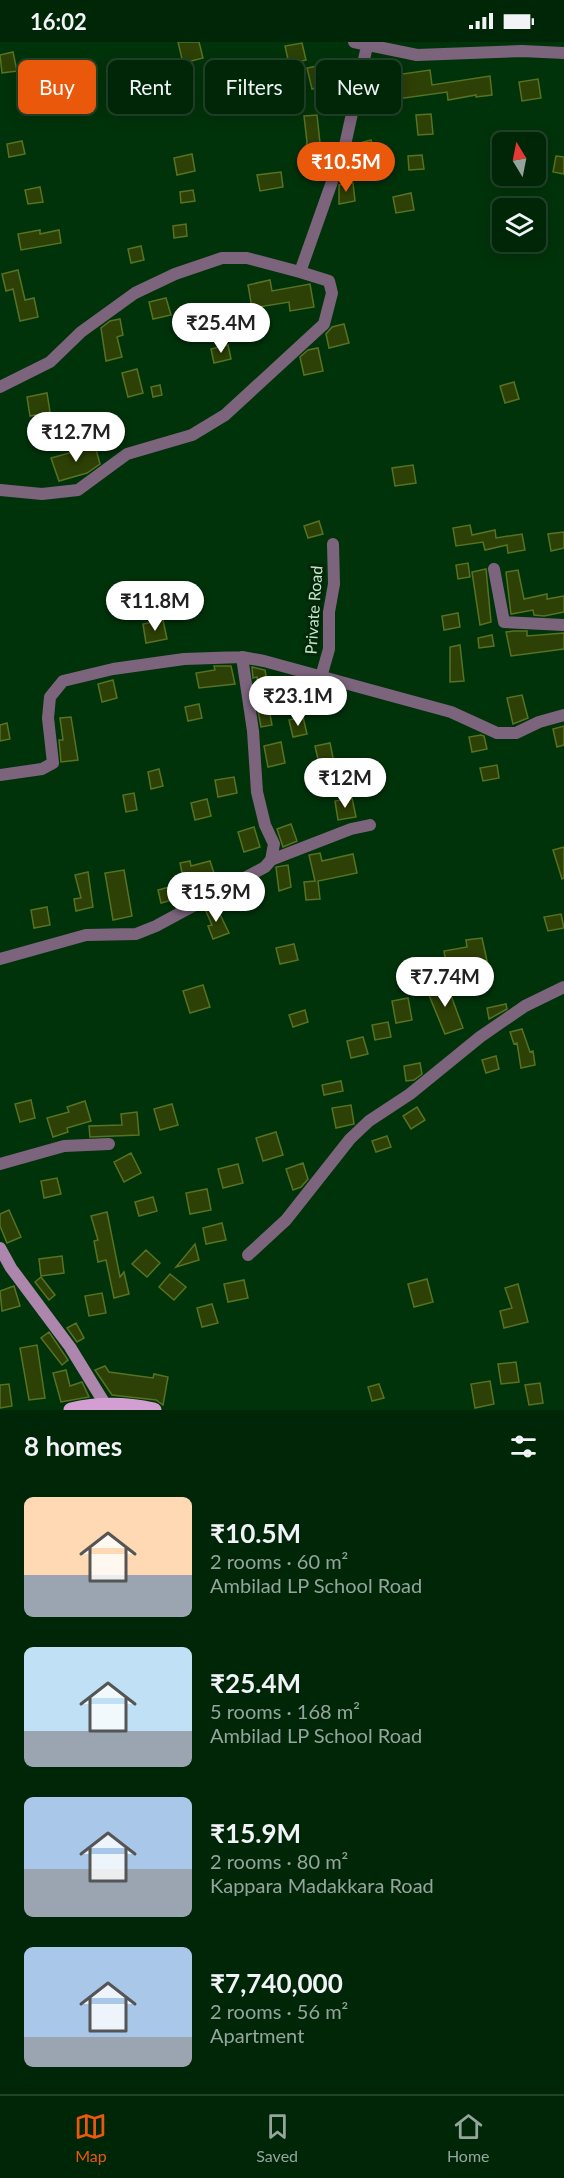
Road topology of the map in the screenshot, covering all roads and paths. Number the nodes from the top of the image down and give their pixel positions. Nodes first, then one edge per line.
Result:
1 (354, 42) edge
2 (367, 46) junction
3 (564, 53) edge
4 (300, 272) junction
5 (0, 387) edge
6 (0, 490) edge
7 (333, 544) dead end
8 (494, 569) dead end
9 (564, 625) edge
10 (242, 657) junction
11 (321, 677) junction
12 (564, 715) edge
13 (0, 775) edge
14 (370, 825) dead end
15 (271, 860) junction
16 (0, 959) edge
17 (564, 987) edge
18 (110, 1144) dead end
19 (0, 1164) edge
20 (0, 1248) edge
21 (248, 1255) dead end
22 (105, 1404) junction
23 (71, 1410) edge
24 (154, 1410) edge

1 - 2 street
2 - 3 street
2 - 4 street
4 - 5 street
4 - 6 street
7 - 11 street, Private Road
8 - 9 street
10 - 11 street
10 - 13 street
10 - 15 street
11 - 12 street
14 - 15 street
15 - 16 street
17 - 21 street
18 - 19 street
20 - 22 main road
22 - 23 main road
22 - 24 main road

